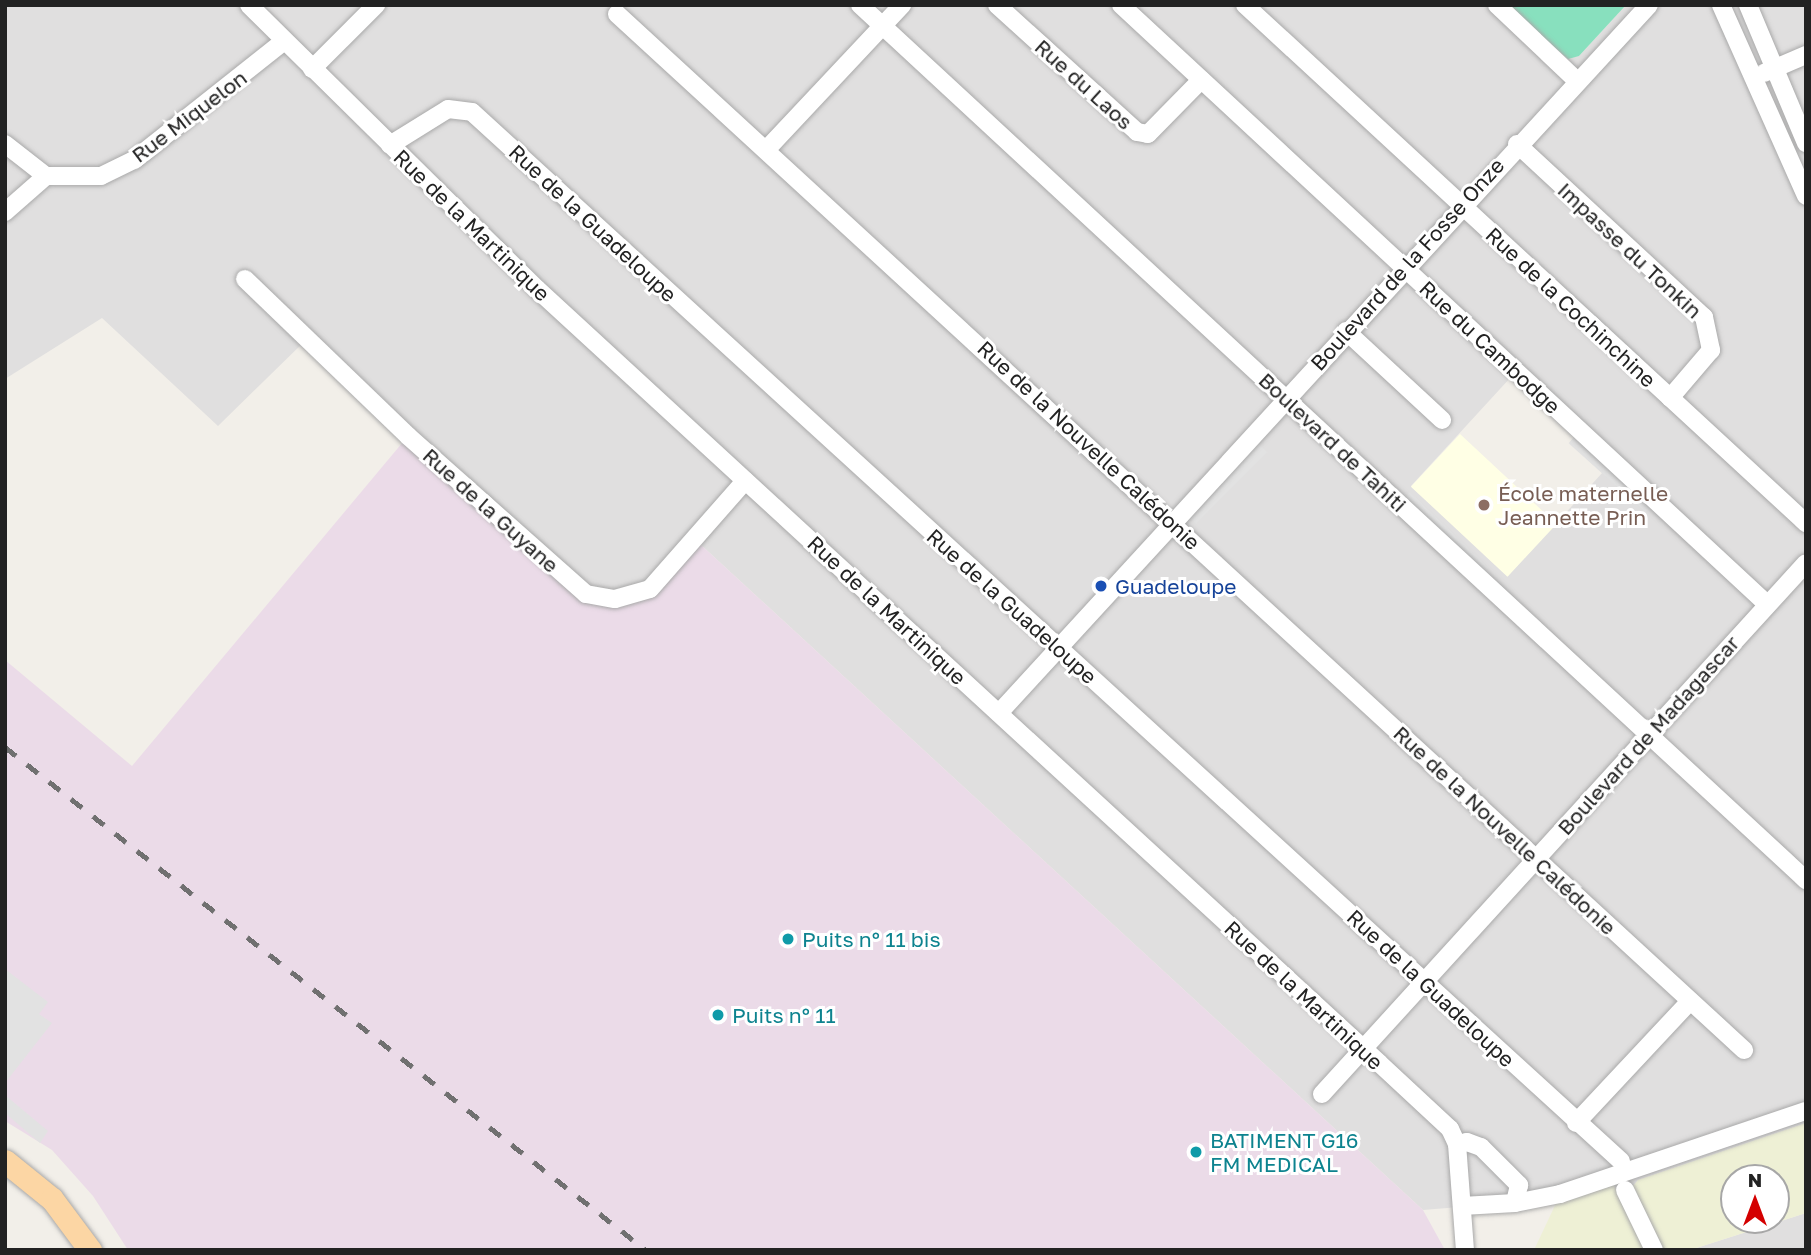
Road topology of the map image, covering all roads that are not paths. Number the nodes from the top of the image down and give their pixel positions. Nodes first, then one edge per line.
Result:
1 (249, 5) edge
2 (376, 5) edge
3 (860, 5) edge
4 (902, 5) edge
5 (997, 5) edge
6 (1121, 5) edge
7 (1245, 5) edge
8 (1497, 5) edge
9 (1650, 5) edge
10 (1721, 5) edge
11 (1748, 5) edge
12 (617, 13) dead end
13 (882, 26) junction
14 (283, 42) junction
15 (1806, 55) edge
16 (312, 69) junction
17 (1773, 70) junction
18 (1753, 78) junction
19 (1201, 79) junction
20 (1576, 80) junction
21 (1806, 143) edge
22 (1517, 144) junction
23 (5, 145) edge
24 (390, 145) junction
25 (766, 150) junction
26 (1786, 153) junction
27 (46, 176) junction
28 (1806, 196) edge
29 (1461, 206) junction
30 (5, 212) edge
31 (1404, 268) junction
32 (245, 279) dead end
33 (1346, 331) junction
34 (1286, 397) junction
35 (1670, 398) junction
36 (1442, 420) dead end
37 (746, 481) junction
38 (1173, 522) junction
39 (1806, 523) edge
40 (1806, 563) edge
41 (1767, 604) junction
42 (1057, 648) junction
43 (999, 713) junction
44 (1648, 736) junction
45 (1536, 860) junction
46 (1806, 880) edge
47 (1425, 980) junction
48 (1690, 1001) junction
49 (1363, 1049) junction
50 (1744, 1050) dead end
51 (1322, 1094) dead end
52 (1805, 1111) edge
53 (1576, 1123) junction
54 (1457, 1144) junction
55 (5, 1160) edge
56 (1621, 1161) dead end
57 (1625, 1189) dead end
58 (1515, 1203) junction
59 (1462, 1206) junction
60 (90, 1250) edge
61 (1465, 1250) edge
62 (1654, 1250) edge

1 - 14 street, Rue de la Martinique
2 - 16 street
3 - 13 street, Boulevard de Tahiti
4 - 13 street
5 - 19 street, Rue du Laos
6 - 19 street, Rue du Cambodge
7 - 29 street, Rue de la Cochinchine
8 - 20 street
9 - 20 street, Boulevard de la Fosse Onze
10 - 18 street
11 - 17 street
12 - 25 street, Rue de la Nouvelle Calédonie
13 - 25 street
13 - 34 street, Boulevard de Tahiti
14 - 16 street, Rue de la Martinique
14 - 27 street, Rue Miquelon
15 - 17 street
16 - 24 street, Rue de la Martinique
17 - 18 street
17 - 21 street
18 - 26 street
19 - 31 street, Rue du Cambodge
20 - 22 street, Boulevard de la Fosse Onze
21 - 26 street
22 - 29 street, Boulevard de la Fosse Onze
22 - 35 street, Impasse du Tonkin
23 - 27 street
24 - 37 street, Rue de la Martinique
24 - 42 street, Rue de la Guadeloupe
25 - 38 street, Rue de la Nouvelle Calédonie
26 - 28 street
27 - 30 street
29 - 31 street, Boulevard de la Fosse Onze
29 - 35 street, Rue de la Cochinchine
31 - 33 street, Boulevard de la Fosse Onze
31 - 41 street, Rue du Cambodge
32 - 37 street, Rue de la Guyane
33 - 34 street, Boulevard de la Fosse Onze
33 - 36 street
34 - 38 street, Boulevard de la Fosse Onze
34 - 44 street, Boulevard de Tahiti
35 - 39 street, Rue de la Cochinchine
37 - 43 street, Rue de la Martinique
38 - 42 street, Boulevard de la Fosse Onze
38 - 45 street, Rue de la Nouvelle Calédonie
40 - 41 street, Boulevard de Madagascar
41 - 44 street, Boulevard de Madagascar
42 - 43 street, Boulevard de la Fosse Onze
42 - 47 street, Rue de la Guadeloupe
43 - 49 street, Rue de la Martinique
44 - 45 street, Boulevard de Madagascar
44 - 46 street, Boulevard de Tahiti
45 - 47 street, Boulevard de Madagascar
45 - 48 street, Rue de la Nouvelle Calédonie
47 - 49 street, Boulevard de Madagascar
47 - 53 street, Rue de la Guadeloupe
48 - 50 street, Rue de la Nouvelle Calédonie
48 - 53 street
49 - 51 street, Boulevard de Madagascar
49 - 54 street, Rue de la Martinique
52 - 58 street
53 - 56 street, Rue de la Guadeloupe
54 - 58 street
54 - 59 street
55 - 60 main road
57 - 62 street
58 - 59 street
59 - 61 street

